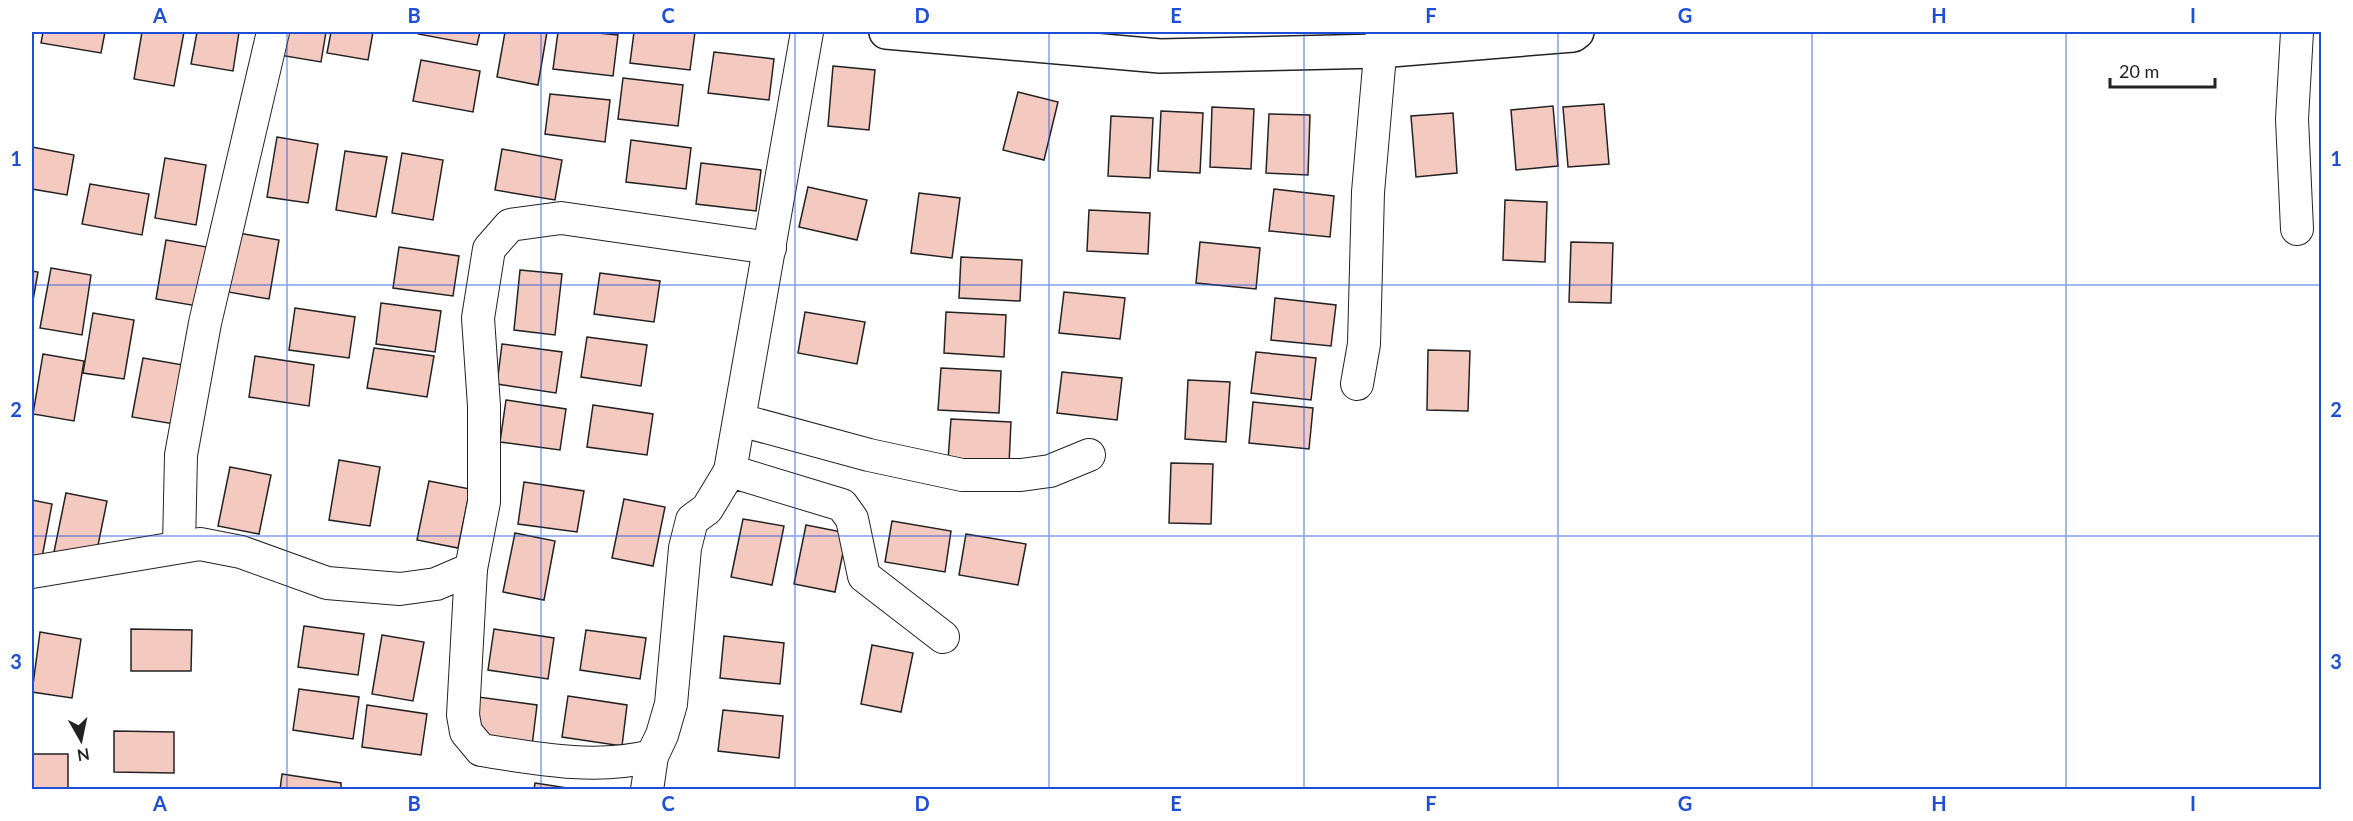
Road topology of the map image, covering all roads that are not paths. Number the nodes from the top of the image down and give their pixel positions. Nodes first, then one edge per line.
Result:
1 (273, 32) edge
2 (807, 32) edge
3 (886, 32) edge
4 (1576, 32) edge
5 (2297, 32) edge
6 (919, 33) edge
7 (1380, 41) edge
8 (2297, 229) dead end
9 (770, 248) junction
10 (1358, 384) dead end
11 (740, 420) junction
12 (1089, 455) dead end
13 (730, 471) junction
14 (179, 546) junction
15 (471, 569) junction
16 (32, 572) edge
17 (943, 638) dead end
18 (652, 756) junction
19 (647, 789) edge

1 - 14 street
2 - 9 street
3 - 6 street
4 - 7 street
5 - 8 street
6 - 7 street
7 - 10 street
9 - 11 street
9 - 15 street
11 - 12 street
11 - 13 street
13 - 17 street
13 - 18 street
14 - 15 street
14 - 16 street
15 - 18 street
18 - 19 street

